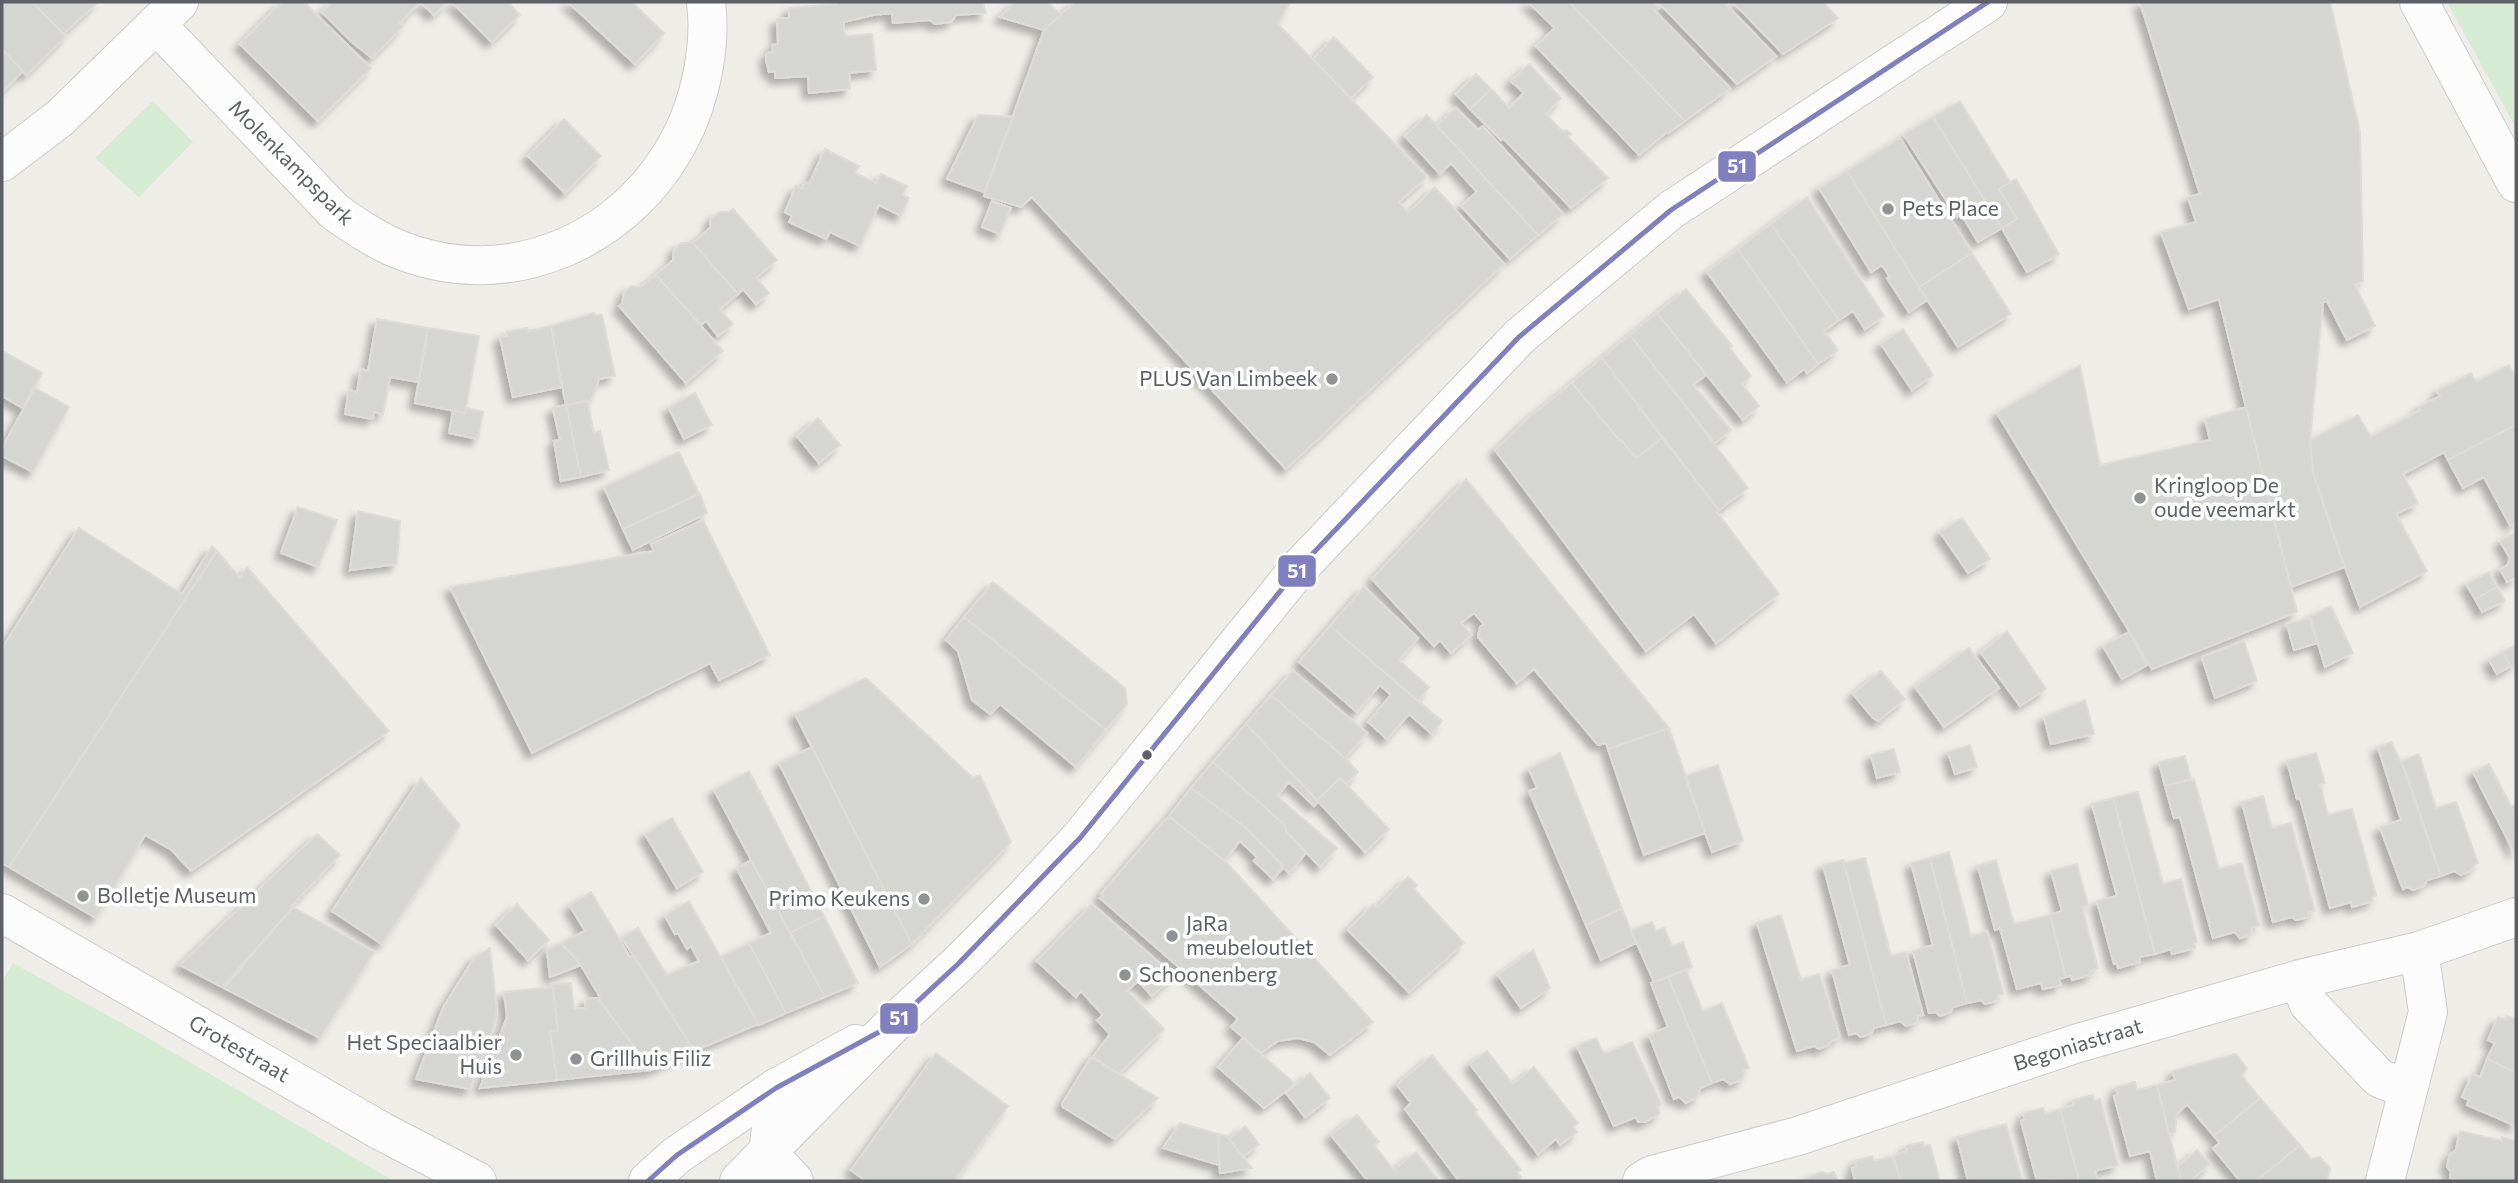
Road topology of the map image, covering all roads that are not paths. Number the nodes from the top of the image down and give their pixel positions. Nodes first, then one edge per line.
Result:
1 (706, 2) edge
2 (2419, 2) edge
3 (1980, 3) edge
4 (168, 13) edge
5 (2, 162) edge
6 (2516, 183) edge
7 (2, 913) edge
8 (2516, 917) edge
9 (2419, 951) junction
10 (2300, 979) junction
11 (892, 1024) junction
12 (776, 1088) junction
13 (2408, 1090) junction
14 (768, 1153) junction
15 (477, 1181) edge
16 (648, 1181) edge
17 (739, 1181) edge
18 (794, 1181) edge
19 (1642, 1181) edge
20 (2385, 1181) edge

1 - 4 street, Molenkampspark
2 - 6 street
3 - 11 street
4 - 5 street, Molenkampspark
7 - 15 street, Grotestraat
8 - 9 street, Begoniastraat
9 - 10 street, Begoniastraat
9 - 13 street
10 - 13 street
10 - 19 street, Begoniastraat
11 - 12 street
11 - 14 street
12 - 14 street
12 - 16 street
13 - 20 street
14 - 17 street
14 - 18 street

